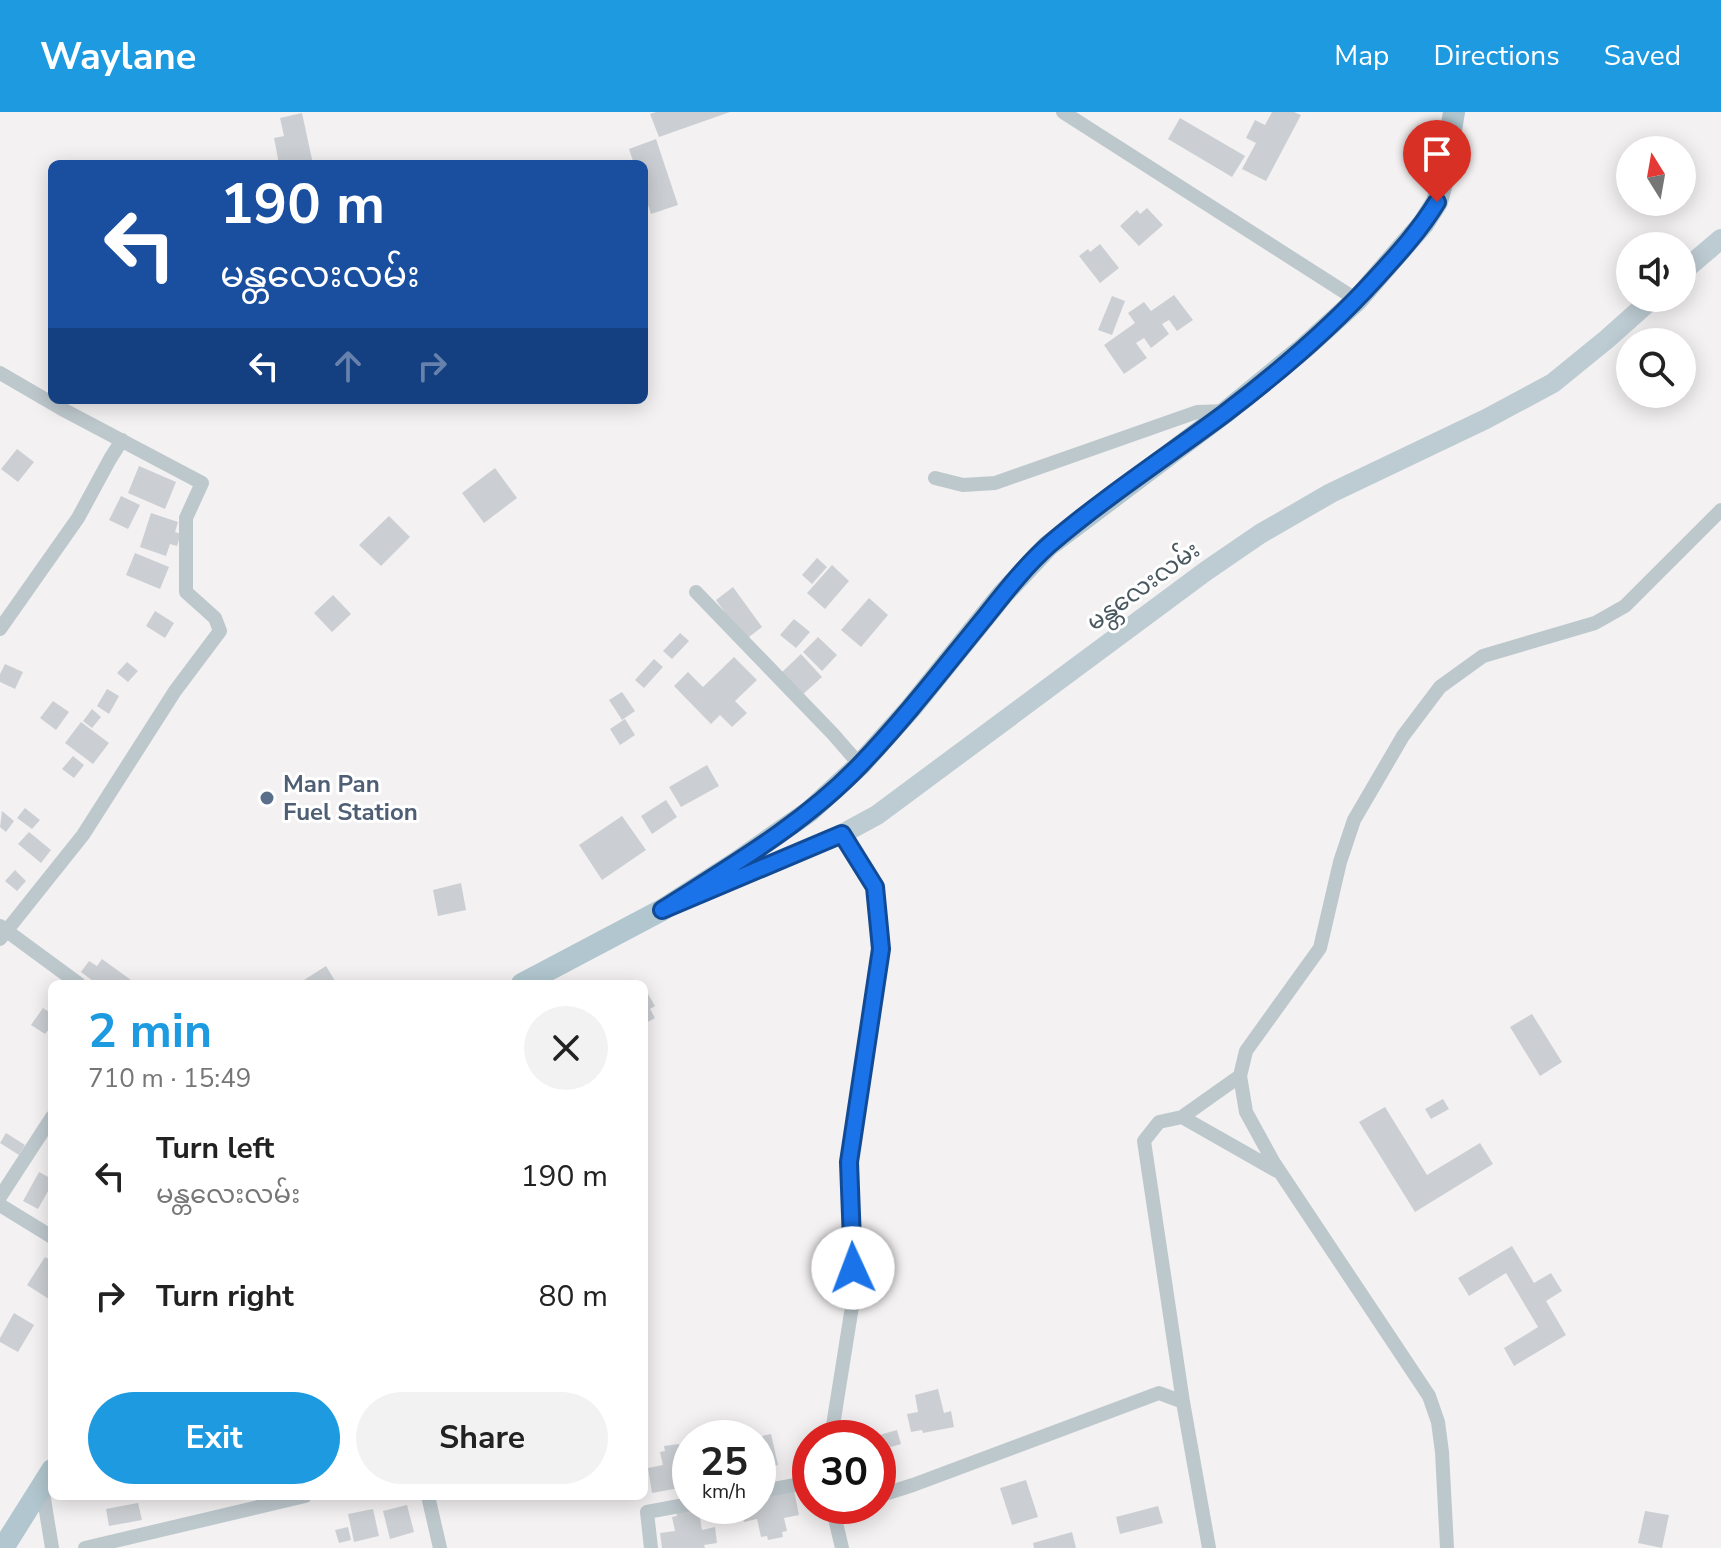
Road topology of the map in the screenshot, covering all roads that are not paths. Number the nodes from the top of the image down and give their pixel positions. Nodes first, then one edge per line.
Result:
1 (1063, 112) edge
2 (1454, 112) edge
3 (1721, 239) edge
4 (1696, 260) edge
5 (1357, 300) junction
6 (1637, 312) edge
7 (2, 378) edge
8 (48, 402) edge
9 (52, 404) edge
10 (1227, 411) junction
11 (122, 440) junction
12 (935, 478) dead end
13 (1721, 510) edge
14 (696, 592) dead end
15 (0, 629) edge
16 (860, 765) junction
17 (842, 834) junction
18 (662, 910) junction
19 (2, 932) edge
20 (73, 980) edge
21 (530, 980) edge
22 (1240, 1076) junction
23 (1182, 1117) junction
24 (48, 1123) edge
25 (1281, 1173) junction
26 (0, 1197) edge
27 (0, 1205) edge
28 (48, 1235) edge
29 (1178, 1369) junction
30 (1159, 1393) junction
31 (1183, 1402) junction
32 (834, 1420) edge
33 (47, 1478) edge
34 (896, 1490) edge
35 (49, 1500) edge
36 (288, 1500) edge
37 (429, 1500) edge
38 (672, 1507) edge
39 (839, 1524) edge
40 (3, 1548) edge
41 (52, 1548) edge
42 (85, 1548) edge
43 (440, 1548) edge
44 (651, 1548) edge
45 (842, 1548) edge
46 (1209, 1548) edge
47 (1447, 1548) edge

1 - 5 street
2 - 5 main road
3 - 4 main road
5 - 10 main road
6 - 17 main road, မန္တလေးလမ်း
7 - 8 street
9 - 11 street
10 - 12 street
10 - 16 main road
11 - 15 street
11 - 19 street
13 - 22 street
14 - 16 street
16 - 18 main road
17 - 18 main road, မန္တလေးလမ်း
17 - 32 street
18 - 21 main road
19 - 20 street
22 - 23 street
22 - 25 street
23 - 25 street
23 - 29 street
24 - 26 street
25 - 47 street
27 - 28 street
29 - 30 street
29 - 31 street
30 - 31 street
30 - 34 street
31 - 46 street
33 - 40 main road
35 - 41 street
36 - 42 street
37 - 43 street
38 - 44 street
39 - 45 street

